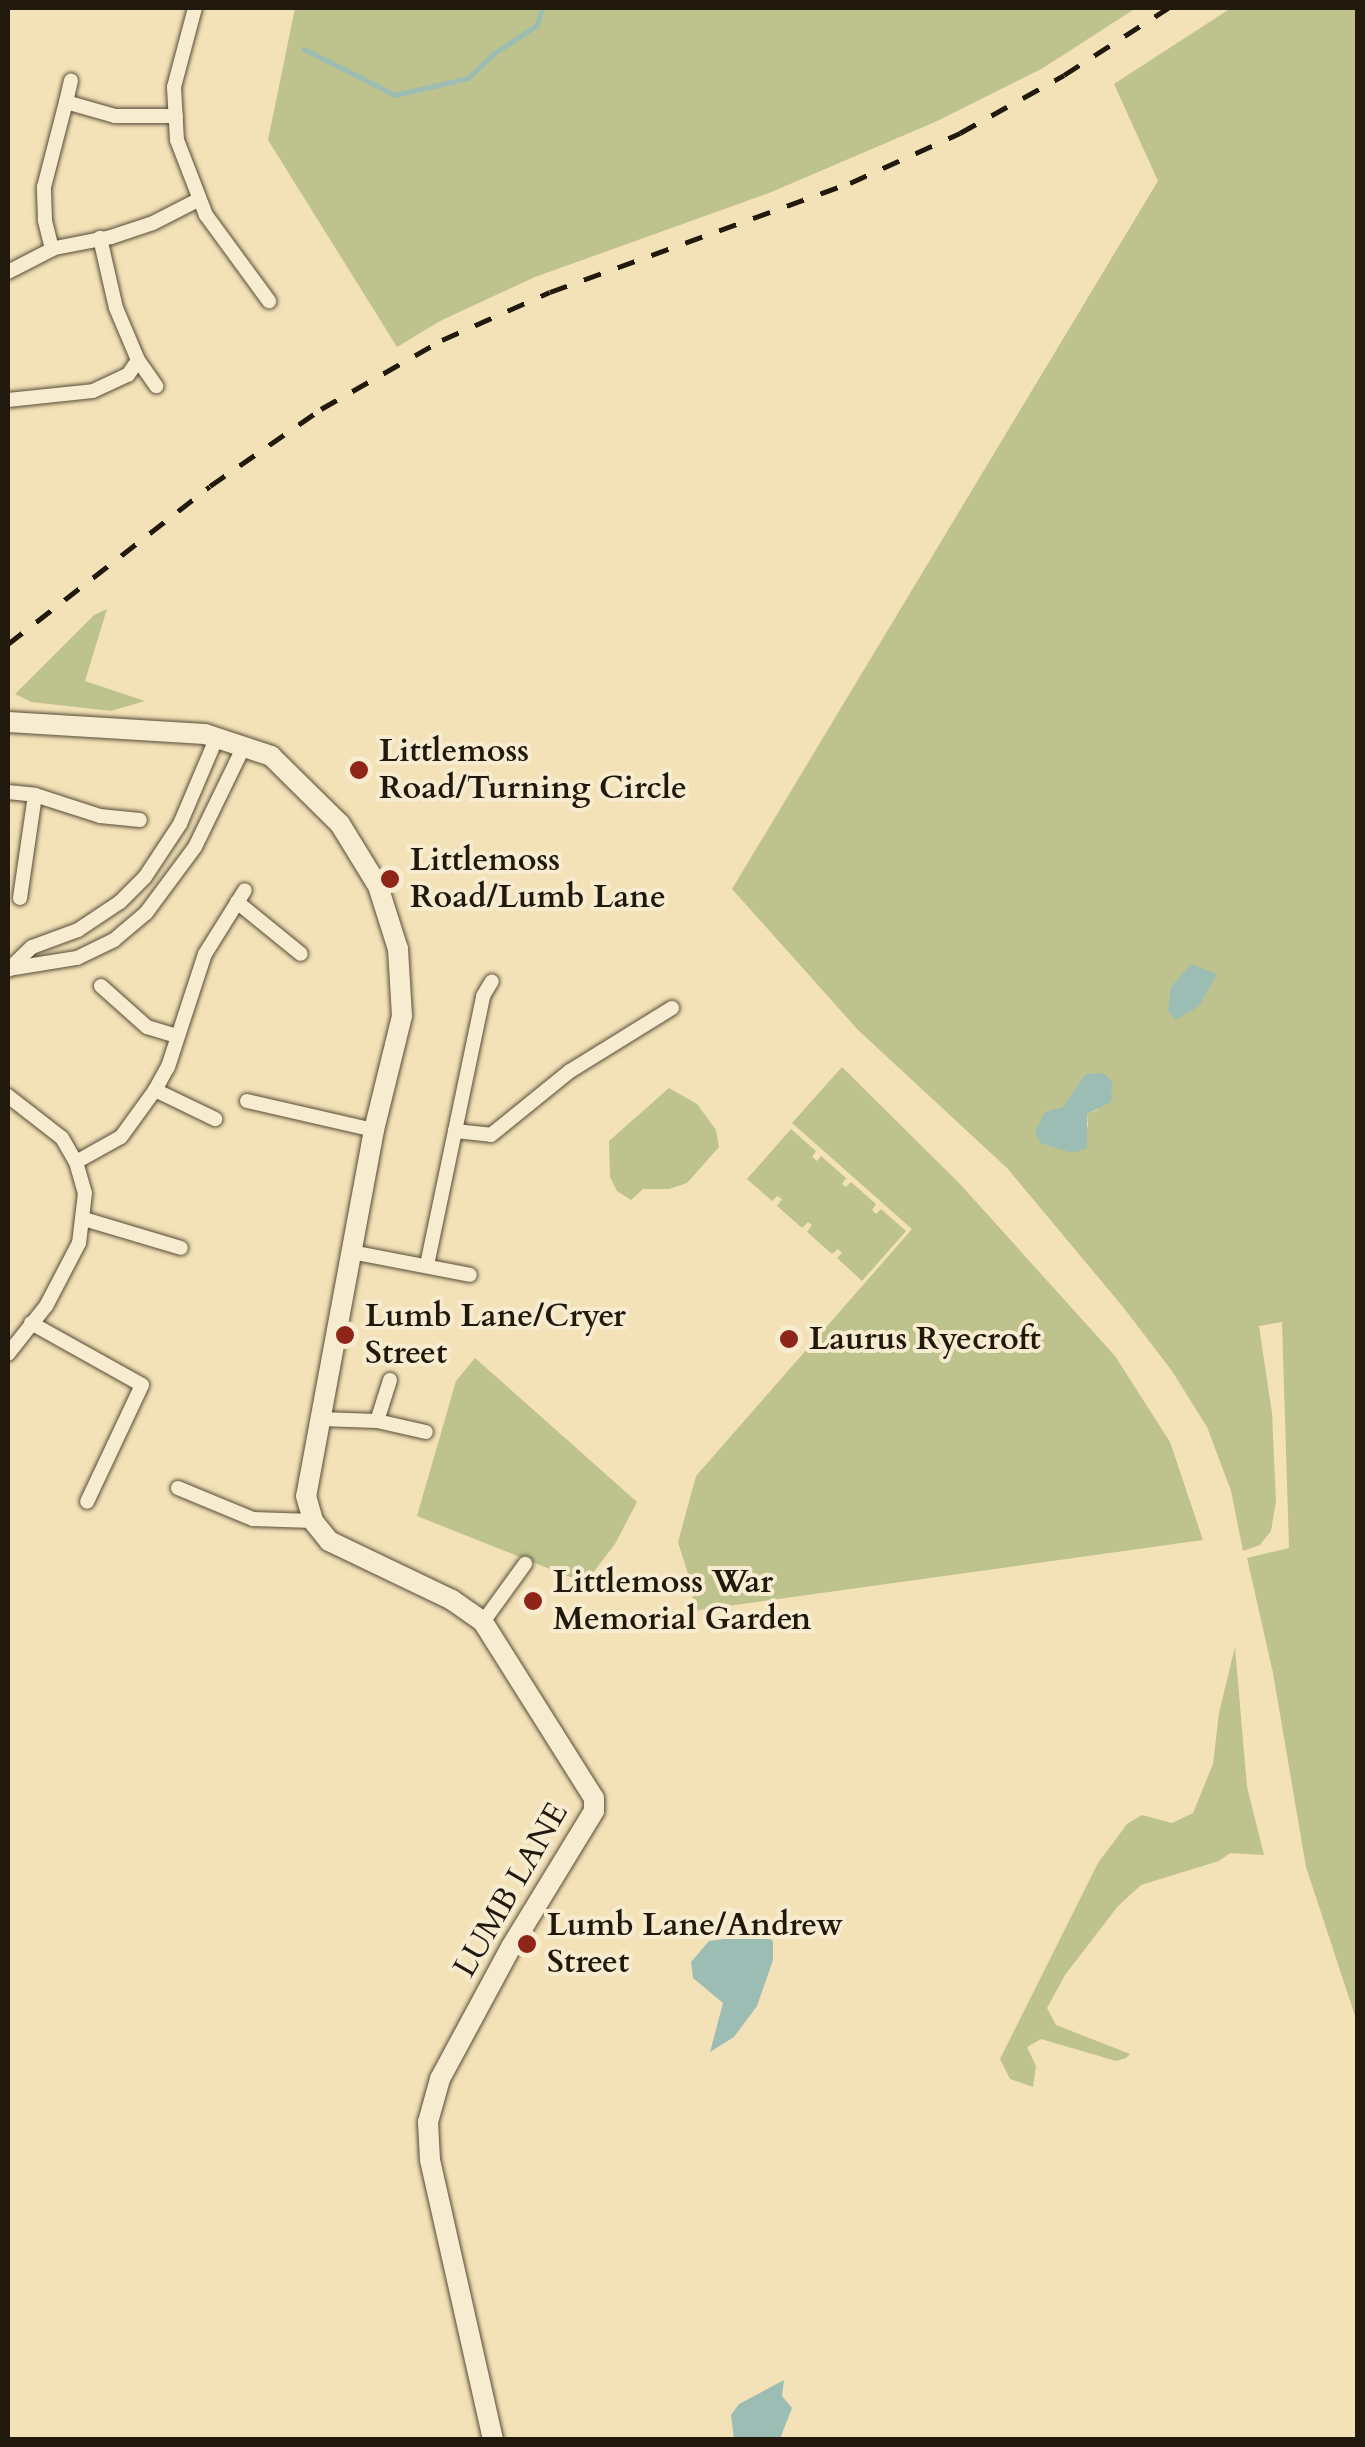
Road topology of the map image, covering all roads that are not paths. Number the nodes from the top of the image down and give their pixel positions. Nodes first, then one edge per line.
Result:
1 (195, 8) edge
2 (72, 81) dead end
3 (66, 102) junction
4 (176, 116) junction
5 (198, 200) junction
6 (100, 238) junction
7 (52, 250) junction
8 (8, 272) edge
9 (269, 301) dead end
10 (138, 360) junction
11 (156, 386) dead end
12 (8, 400) edge
13 (8, 722) edge
14 (216, 739) junction
15 (243, 748) junction
16 (8, 792) edge
17 (35, 796) junction
18 (140, 820) dead end
19 (20, 898) dead end
20 (301, 954) dead end
21 (8, 969) edge
22 (492, 981) dead end
23 (101, 986) dead end
24 (672, 1008) dead end
25 (177, 1036) junction
26 (155, 1090) junction
27 (8, 1096) edge
28 (247, 1102) dead end
29 (215, 1119) dead end
30 (374, 1130) junction
31 (455, 1130) junction
32 (76, 1162) junction
33 (84, 1219) junction
34 (180, 1248) dead end
35 (350, 1252) junction
36 (427, 1265) junction
37 (470, 1274) dead end
38 (31, 1324) junction
39 (8, 1354) edge
40 (390, 1380) dead end
41 (142, 1386) junction
42 (160, 1392) dead end
43 (320, 1419) junction
44 (377, 1420) junction
45 (426, 1432) dead end
46 (178, 1488) dead end
47 (88, 1502) dead end
48 (313, 1521) junction
49 (524, 1564) dead end
50 (483, 1622) junction
51 (493, 2440) edge

1 - 4 street
2 - 3 street
3 - 4 street
3 - 7 street
4 - 5 street
5 - 6 street
5 - 9 street
6 - 7 street
6 - 10 street
7 - 8 street
10 - 11 street
10 - 12 street
13 - 14 street
14 - 15 street
14 - 21 street
15 - 21 street
15 - 30 street
16 - 17 street
17 - 18 street
17 - 19 street
20 - 25 street
22 - 31 street
23 - 25 street
24 - 31 street
25 - 26 street
26 - 29 street
26 - 32 street
27 - 32 street
28 - 30 street
30 - 35 street
31 - 36 street
32 - 33 street
33 - 34 street
33 - 38 street
35 - 36 street
35 - 43 street
36 - 37 street
38 - 39 street
38 - 41 street
40 - 44 street
41 - 42 street
41 - 47 street
43 - 44 street
43 - 48 street
44 - 45 street
46 - 48 street
48 - 50 street, LUMB LANE
49 - 50 street
50 - 51 street, LUMB LANE

